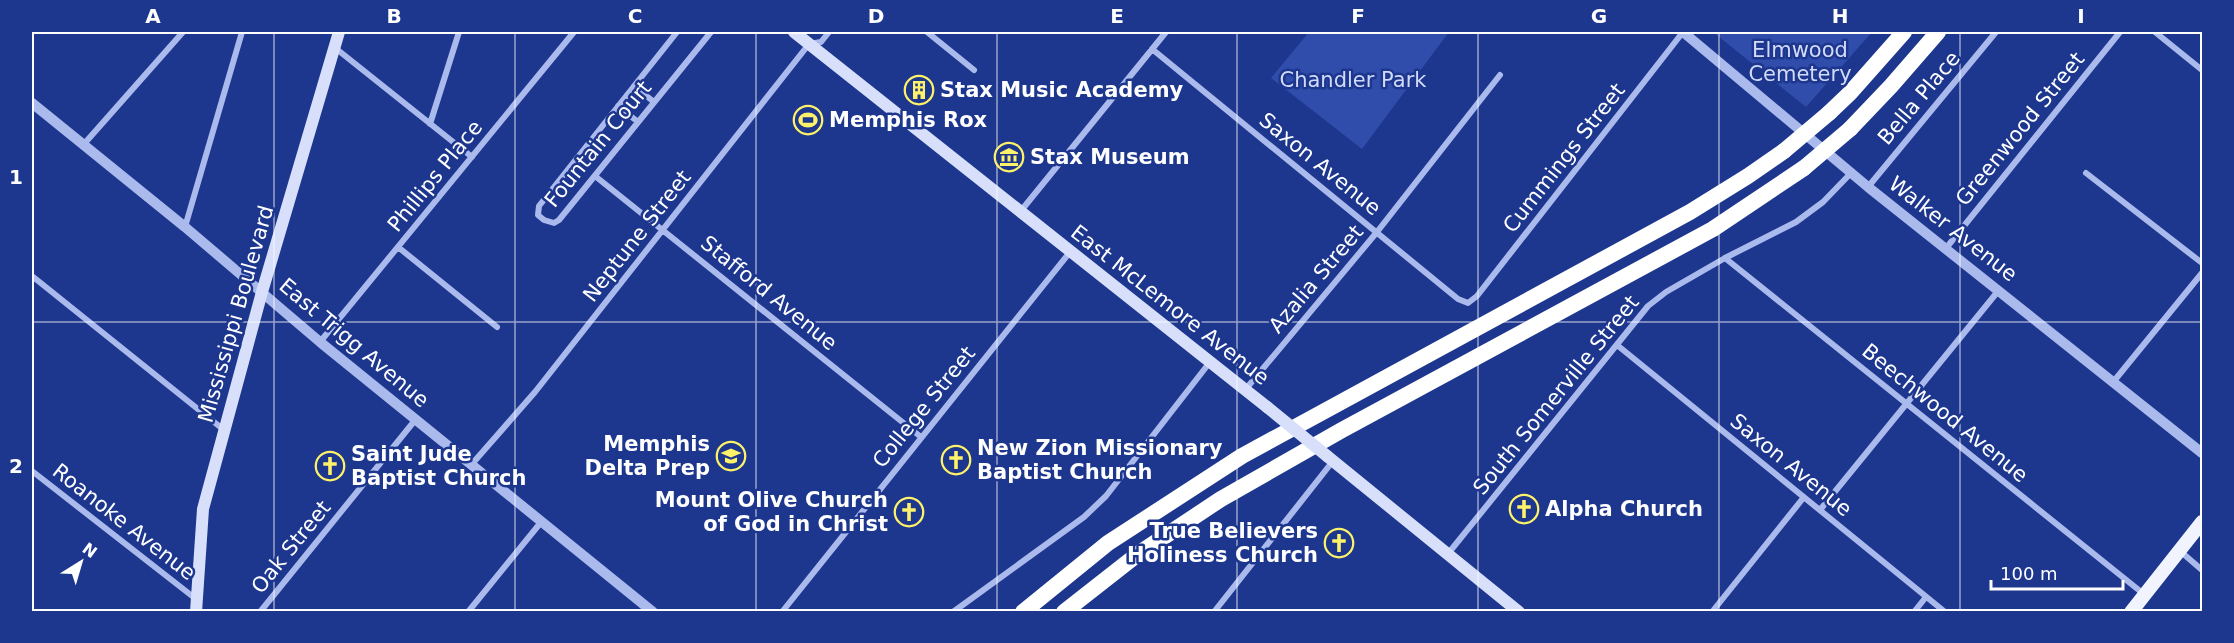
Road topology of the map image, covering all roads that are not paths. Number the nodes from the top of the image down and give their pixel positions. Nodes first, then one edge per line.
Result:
1 (183, 32) edge
2 (242, 32) edge
3 (339, 32) edge
4 (459, 32) edge
5 (574, 32) edge
6 (677, 32) edge
7 (711, 32) edge
8 (794, 32) edge
9 (829, 32) edge
10 (927, 32) edge
11 (1166, 32) edge
12 (1683, 32) edge
13 (1904, 32) edge
14 (1938, 32) edge
15 (1996, 32) edge
16 (2120, 32) edge
17 (2155, 32) edge
18 (809, 44) junction
19 (334, 47) junction
20 (1152, 49) junction
21 (974, 70) dead end
22 (2202, 70) edge
23 (1500, 75) dead end
24 (634, 86) junction
25 (654, 102) junction
26 (32, 103) edge
27 (618, 106) junction
28 (638, 122) junction
29 (430, 124) junction
30 (84, 144) junction
31 (472, 157) junction
32 (1852, 172) junction
33 (2086, 172) dead end
34 (595, 176) junction
35 (1869, 187) junction
36 (1020, 212) junction
37 (185, 227) junction
38 (663, 229) junction
39 (1377, 232) junction
40 (398, 247) junction
41 (1947, 247) junction
42 (1070, 252) junction
43 (1725, 258) junction
44 (2202, 263) edge
45 (2202, 273) edge
46 (32, 276) edge
47 (1999, 290) junction
48 (262, 292) junction
49 (1468, 303) joint
50 (497, 327) dead end
51 (320, 342) junction
52 (1617, 345) junction
53 (1210, 362) junction
54 (2114, 381) junction
55 (1245, 390) junction
56 (1908, 403) junction
57 (416, 419) junction
58 (224, 430) junction
59 (921, 437) junction
60 (2202, 453) edge
61 (1330, 458) junction
62 (472, 464) junction
63 (32, 471) edge
64 (1804, 497) junction
65 (1820, 510) junction
66 (542, 520) junction
67 (2202, 522) edge
68 (2180, 551) junction
69 (1447, 555) junction
70 (2202, 570) edge
71 (2145, 595) junction
72 (1926, 597) junction
73 (196, 605) edge
74 (1216, 609) edge
75 (260, 612) edge
76 (468, 612) edge
77 (653, 612) edge
78 (782, 612) edge
79 (954, 612) edge
80 (1023, 612) edge
81 (1064, 612) edge
82 (1224, 612) edge
83 (1519, 612) edge
84 (1712, 612) edge
85 (1914, 612) edge
86 (1945, 612) edge
87 (2131, 612) edge

1 - 30 street
2 - 37 street
3 - 19 main road, Mississippi Boulevard
4 - 29 street
5 - 31 street, Phillips Place
6 - 24 street, Fountain Court
7 - 25 street, Fountain Court
8 - 18 main road, East McLemore Avenue
9 - 18 street, Neptune Street
10 - 21 street
11 - 20 street
12 - 32 street, Walker Avenue
12 - 49 street, Cummings Street
13 - 80 highway, bridge
14 - 81 highway, bridge
15 - 35 street, Bella Place
16 - 41 street, Greenwood Street
17 - 22 street
18 - 36 main road, East McLemore Avenue
18 - 38 street, Neptune Street
19 - 29 street
19 - 48 main road, Mississippi Boulevard
20 - 36 street
20 - 39 street, Saxon Avenue
23 - 39 street, Azalia Street
24 - 25 street
24 - 27 street, Fountain Court
25 - 28 street, Fountain Court
26 - 30 street, East Trigg Avenue
27 - 28 street
27 - 34 street, Fountain Court
28 - 34 street, Fountain Court
29 - 31 street
30 - 37 street, East Trigg Avenue
31 - 40 street, Phillips Place
32 - 35 street, Walker Avenue
32 - 43 street, South Somerville Street
33 - 44 street
34 - 38 street, Stafford Avenue
35 - 41 street, Walker Avenue
36 - 42 main road, East McLemore Avenue
37 - 48 street, East Trigg Avenue
38 - 59 street, Stafford Avenue
38 - 62 street, Neptune Street
39 - 49 street, Saxon Avenue
39 - 55 street, Azalia Street
40 - 50 street
40 - 51 street, Phillips Place
41 - 47 street, Walker Avenue
42 - 53 main road, East McLemore Avenue
42 - 59 street, College Street
43 - 52 street, South Somerville Street
43 - 56 street, Beechwood Avenue
45 - 54 street
46 - 58 street
47 - 54 street, Walker Avenue
47 - 56 street
48 - 51 street, East Trigg Avenue
48 - 58 main road, Mississippi Boulevard
51 - 57 street, East Trigg Avenue
52 - 64 street, Saxon Avenue
52 - 69 street, South Somerville Street
53 - 55 main road, East McLemore Avenue
53 - 79 street
54 - 60 street, Walker Avenue
55 - 61 main road, East McLemore Avenue, bridge
56 - 65 street
56 - 71 street, Beechwood Avenue
57 - 62 street, East Trigg Avenue
57 - 75 street, Oak Street
58 - 73 main road, Mississippi Boulevard
59 - 78 street, College Street
61 - 69 main road, East McLemore Avenue
61 - 74 street
62 - 66 street, East Trigg Avenue
63 - 73 street, Roanoke Avenue
64 - 65 street, Saxon Avenue
64 - 84 street
65 - 72 street, Saxon Avenue
66 - 76 street
66 - 77 street, East Trigg Avenue
67 - 68 main road
68 - 70 street
68 - 71 main road
69 - 83 main road, East McLemore Avenue
71 - 87 main road
72 - 85 street
72 - 86 street, Saxon Avenue
74 - 82 street

